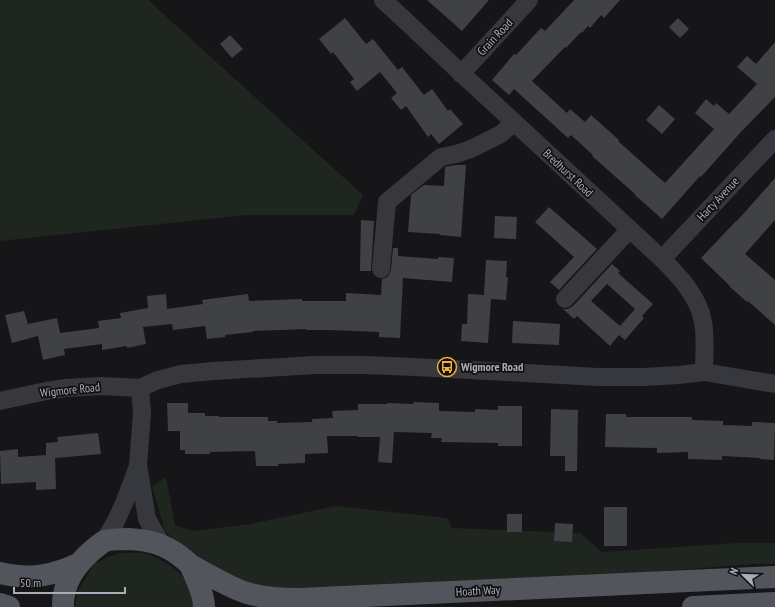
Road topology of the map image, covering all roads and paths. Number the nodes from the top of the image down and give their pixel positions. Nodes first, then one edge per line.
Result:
1 (383, 0) edge
2 (530, 0) edge
3 (462, 74) junction
4 (514, 122) junction
5 (775, 139) edge
6 (630, 229) junction
7 (662, 259) junction
8 (381, 269) dead end
9 (565, 300) dead end
10 (704, 372) junction
11 (775, 384) edge
12 (140, 388) junction
13 (0, 401) edge
14 (138, 465) junction
15 (104, 541) junction
16 (162, 545) junction
17 (78, 564) junction
18 (189, 564) junction
19 (0, 574) edge
20 (775, 577) edge
21 (775, 603) edge
22 (0, 604) edge
23 (9, 607) edge
24 (63, 607) edge
25 (204, 607) edge
26 (693, 607) edge

1 - 3 street, Bredhurst Road
2 - 3 street, Grain Road
3 - 4 street, Bredhurst Road
4 - 6 street, Bredhurst Road
4 - 8 street
5 - 7 street, Harty Avenue
6 - 7 street, Bredhurst Road
6 - 9 street
7 - 10 street, Bredhurst Road
10 - 11 street, Wigmore Road
10 - 12 street, Wigmore Road
12 - 13 street, Wigmore Road
12 - 14 street
14 - 15 street
14 - 16 street
15 - 16 main road
15 - 17 main road
16 - 18 main road
17 - 19 main road
17 - 24 main road
18 - 20 main road, Hoath Way
18 - 25 main road
21 - 26 main road
22 - 23 main road

